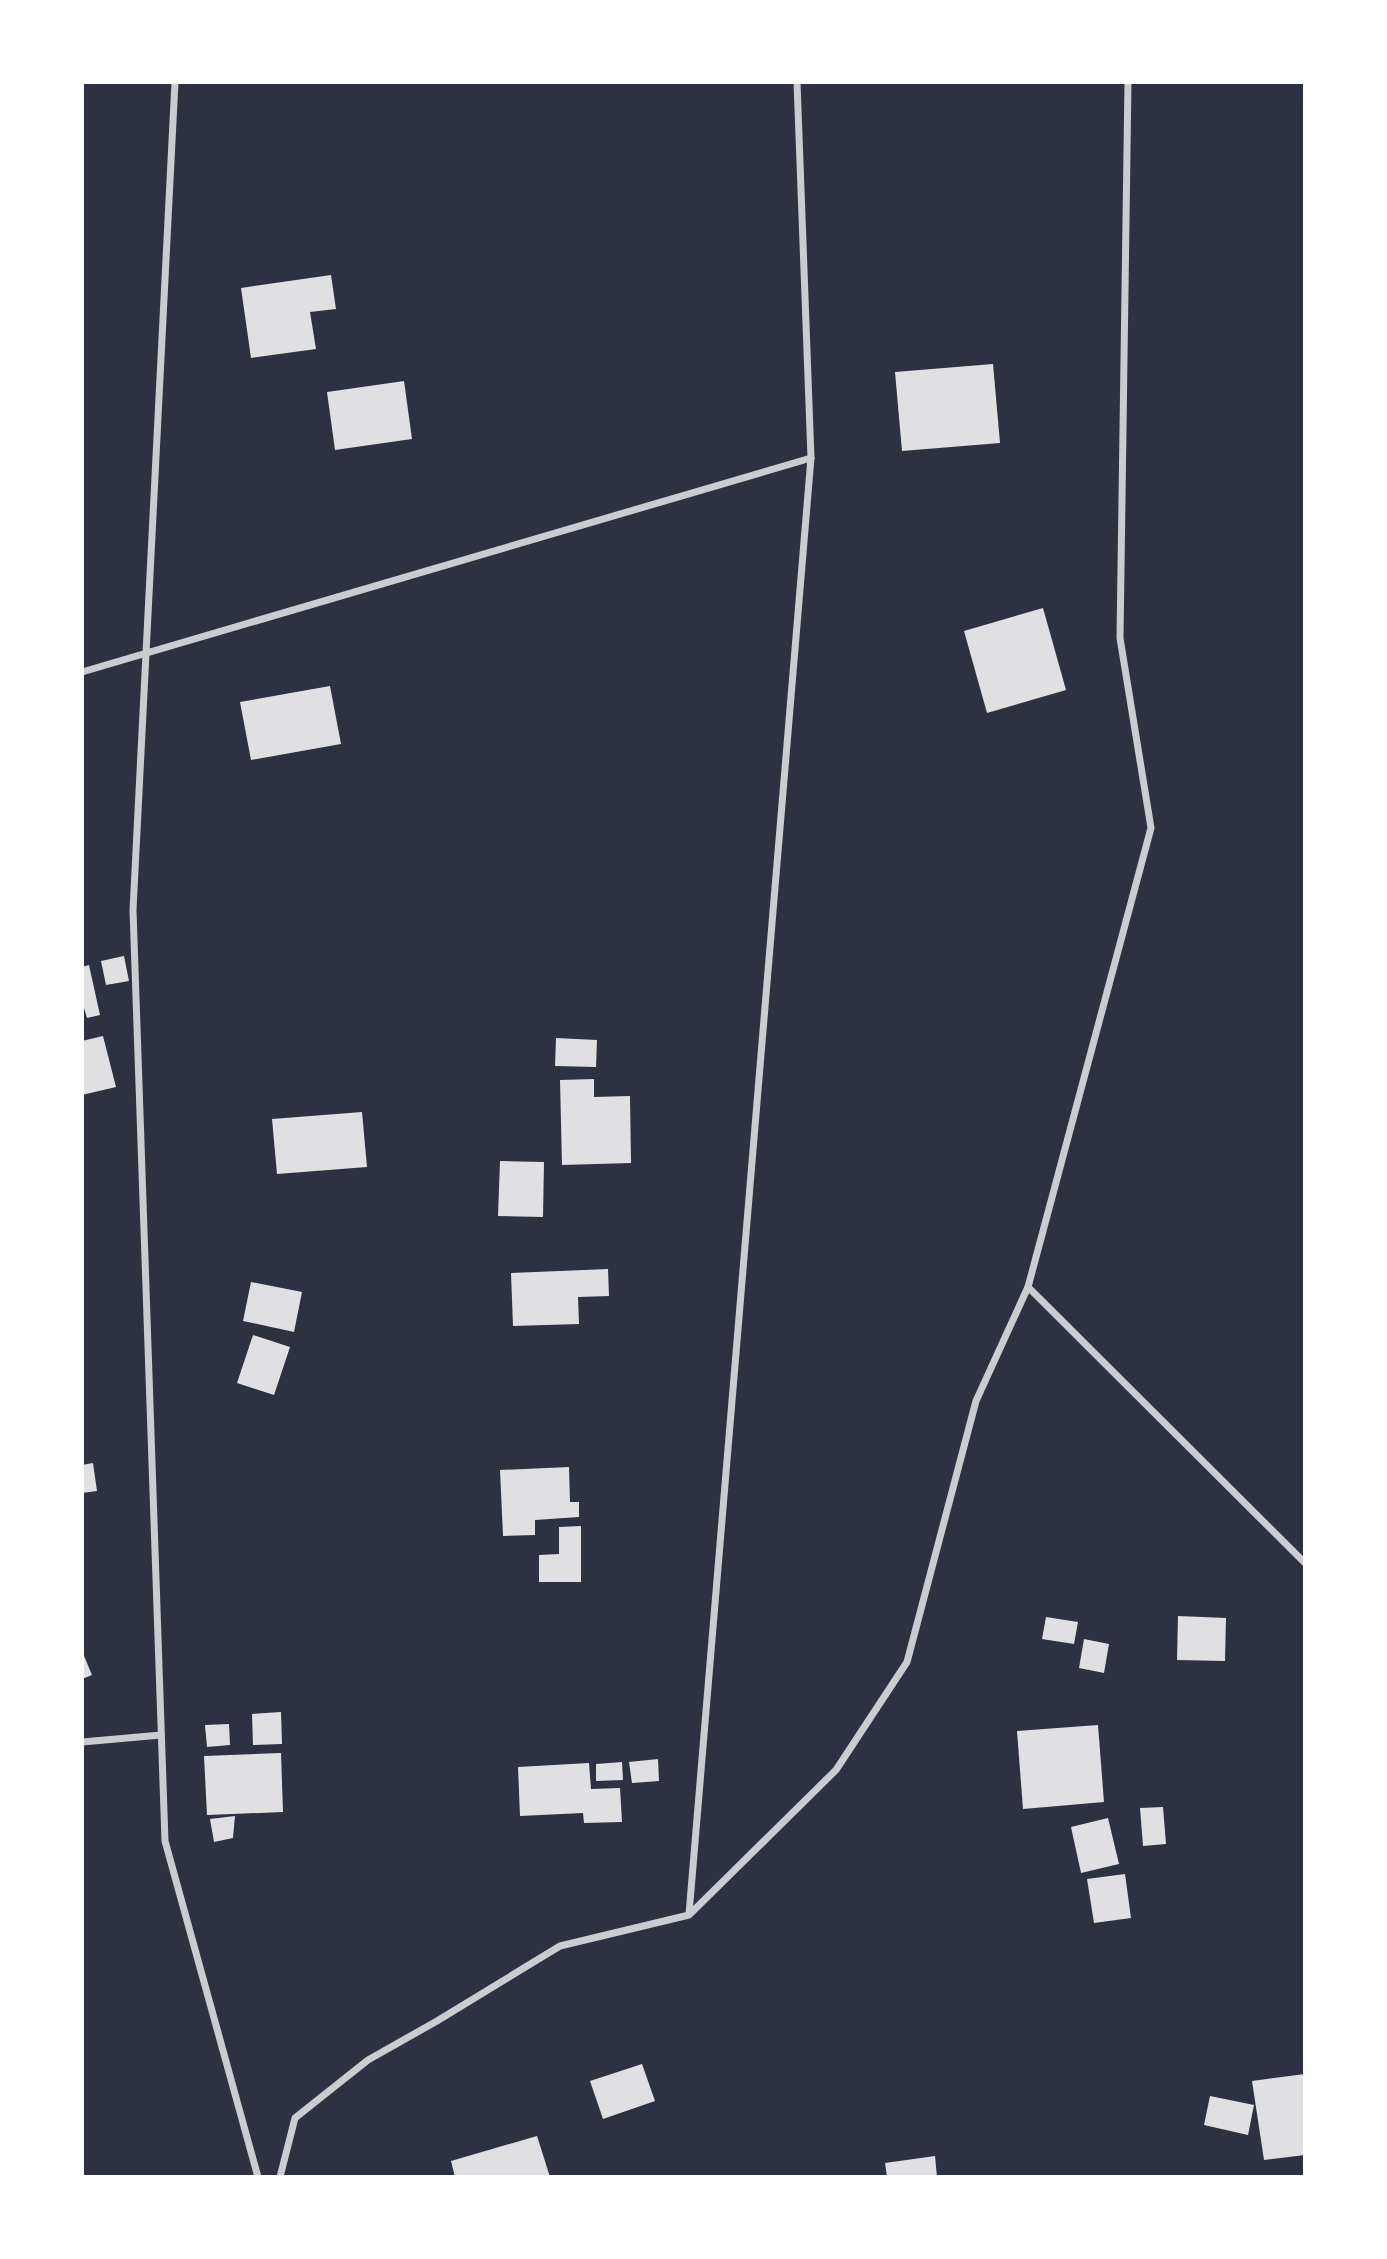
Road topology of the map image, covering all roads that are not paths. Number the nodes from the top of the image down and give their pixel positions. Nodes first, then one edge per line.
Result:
1 (175, 82) edge
2 (797, 82) edge
3 (1128, 82) edge
4 (811, 458) junction
5 (146, 655) junction
6 (82, 672) edge
7 (1028, 1287) junction
8 (1305, 1563) edge
9 (161, 1735) junction
10 (82, 1742) edge
11 (689, 1915) junction
12 (258, 2177) edge
13 (280, 2177) edge

1 - 5 street
2 - 4 street
3 - 7 street
4 - 5 street
4 - 11 street
5 - 6 street
5 - 9 street
7 - 8 street
7 - 11 street
9 - 10 street
9 - 12 street
11 - 13 street

